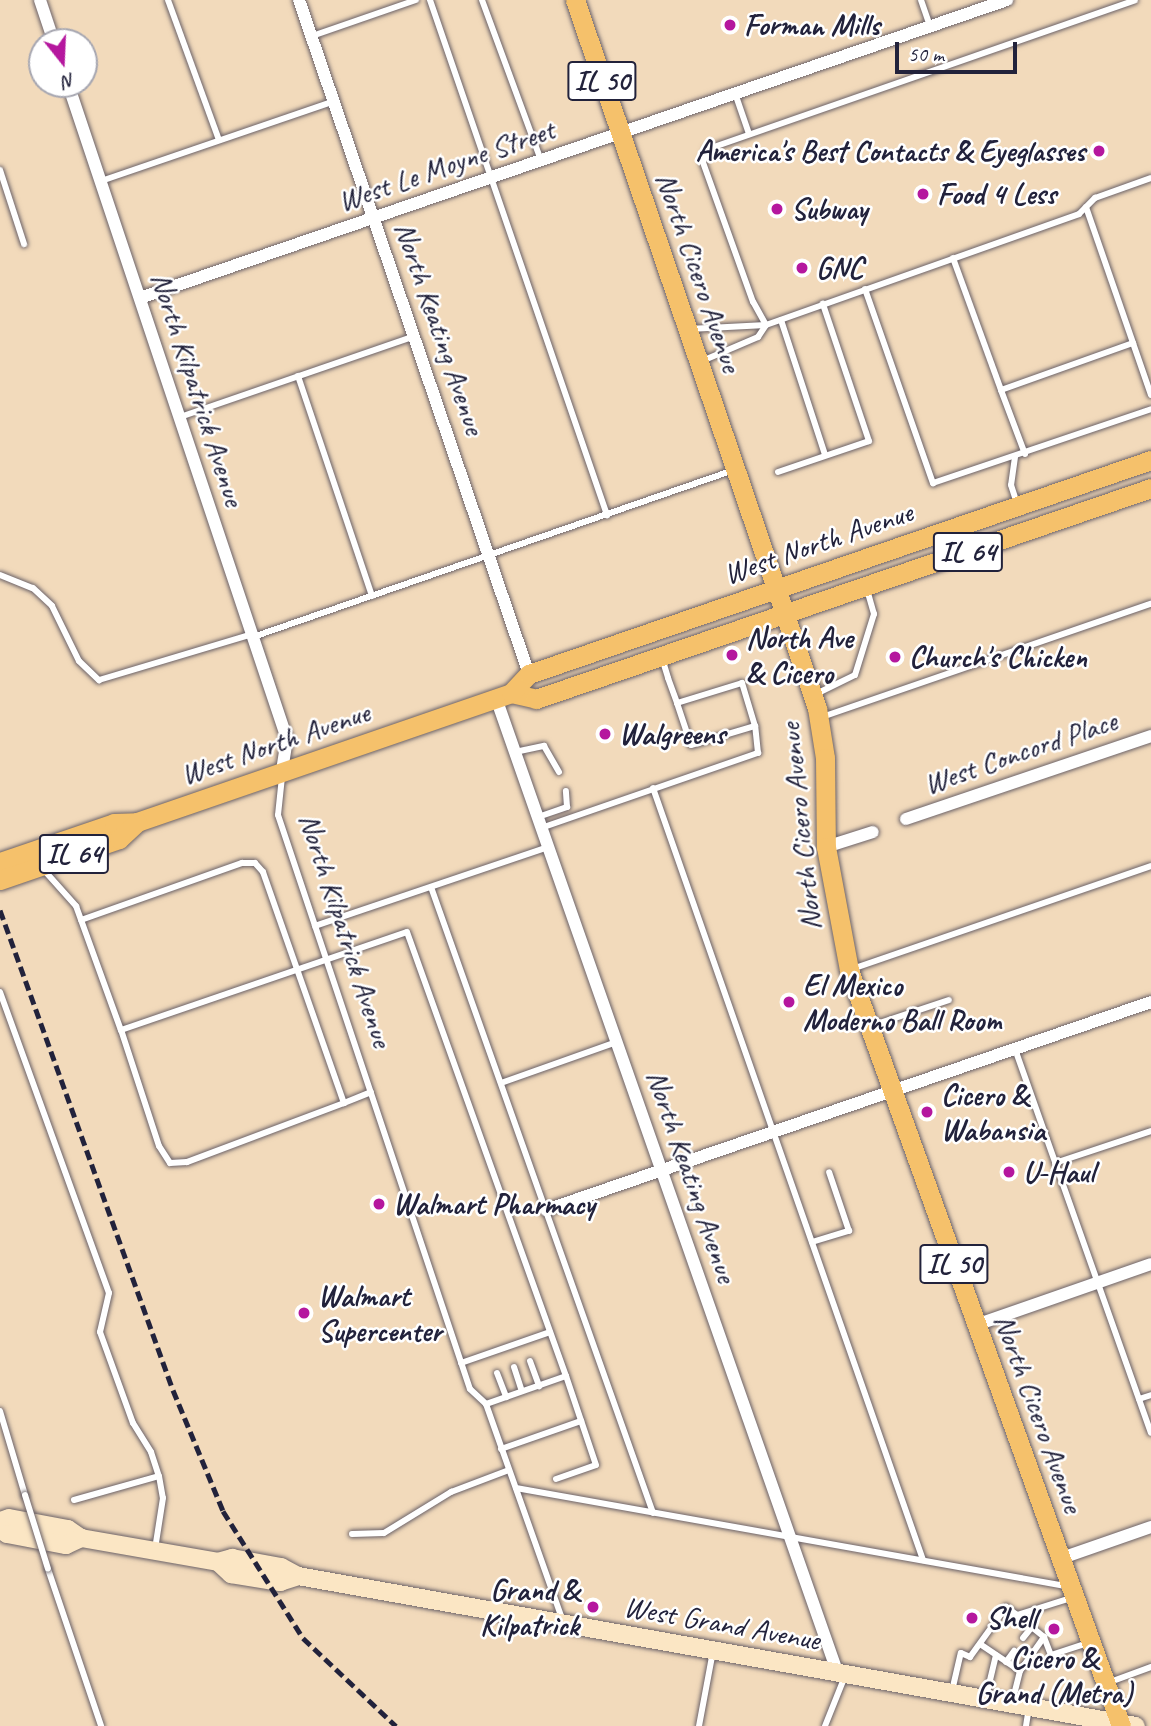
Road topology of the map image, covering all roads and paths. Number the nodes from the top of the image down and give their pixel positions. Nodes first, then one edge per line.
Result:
1 (40, 0) edge
2 (168, 0) edge
3 (299, 0) edge
4 (416, 0) edge
5 (430, 0) edge
6 (482, 0) edge
7 (575, 0) edge
8 (921, 0) edge
9 (1007, 0) edge
10 (1104, 0) edge
11 (1135, 0) edge
12 (1108, 9) junction
13 (930, 26) junction
14 (49, 28) edge
15 (312, 36) junction
16 (735, 93) junction
17 (73, 98) edge
18 (334, 101) junction
19 (620, 133) junction
20 (749, 134) junction
21 (219, 141) junction
22 (541, 160) junction
23 (0, 170) edge
24 (491, 177) junction
25 (1151, 178) edge
26 (101, 181) junction
27 (1086, 207) junction
28 (375, 218) junction
29 (24, 244) dead end
30 (953, 258) junction
31 (865, 289) junction
32 (140, 298) junction
33 (823, 304) junction
34 (780, 320) junction
35 (766, 325) junction
36 (687, 329) junction
37 (415, 336) junction
38 (1133, 343) junction
39 (699, 362) junction
40 (298, 376) junction
41 (1001, 390) junction
42 (1151, 395) edge
43 (1151, 409) edge
44 (180, 417) junction
45 (1025, 454) junction
46 (825, 455) junction
47 (1015, 457) junction
48 (1151, 460) edge
49 (736, 470) junction
50 (778, 472) dead end
51 (1151, 488) edge
52 (1018, 506) junction
53 (607, 515) junction
54 (489, 556) junction
55 (0, 575) edge
56 (867, 587) junction
57 (776, 589) junction
58 (372, 596) junction
59 (1151, 604) edge
60 (785, 615) junction
61 (253, 636) junction
62 (661, 657) junction
63 (528, 674) junction
64 (813, 695) junction
65 (504, 696) junction
66 (677, 703) junction
67 (819, 718) junction
68 (755, 726) junction
69 (1151, 736) edge
70 (515, 752) junction
71 (282, 772) junction
72 (559, 772) dead end
73 (653, 788) junction
74 (566, 791) dead end
75 (906, 819) dead end
76 (137, 822) junction
77 (540, 822) junction
78 (873, 832) dead end
79 (826, 846) junction
80 (548, 847) junction
81 (0, 862) edge
82 (40, 866) junction
83 (1151, 866) edge
84 (0, 880) edge
85 (431, 887) junction
86 (81, 920) junction
87 (315, 926) junction
88 (326, 959) junction
89 (296, 970) junction
90 (849, 970) junction
91 (0, 992) edge
92 (948, 1000) dead end
93 (1151, 1002) edge
94 (869, 1026) junction
95 (121, 1030) junction
96 (617, 1042) junction
97 (1015, 1048) junction
98 (501, 1083) junction
99 (892, 1091) junction
100 (371, 1092) junction
101 (344, 1103) junction
102 (1151, 1130) edge
103 (774, 1131) junction
104 (1055, 1164) junction
105 (662, 1170) junction
106 (829, 1172) dead end
107 (546, 1210) junction
108 (812, 1242) junction
109 (1151, 1264) edge
110 (1098, 1283) junction
111 (976, 1325) junction
112 (550, 1332) junction
113 (530, 1361) dead end
114 (461, 1363) junction
115 (514, 1367) dead end
116 (497, 1373) dead end
117 (566, 1376) junction
118 (539, 1386) junction
119 (522, 1391) junction
120 (1151, 1395) edge
121 (506, 1397) junction
122 (1139, 1399) junction
123 (486, 1404) junction
124 (0, 1411) edge
125 (581, 1420) junction
126 (1151, 1433) edge
127 (501, 1448) junction
128 (509, 1470) junction
129 (159, 1476) junction
130 (556, 1479) dead end
131 (516, 1489) junction
132 (74, 1500) dead end
133 (653, 1513) junction
134 (0, 1521) edge
135 (1151, 1527) edge
136 (0, 1528) edge
137 (352, 1534) dead end
138 (790, 1535) junction
139 (80, 1538) junction
140 (155, 1551) junction
141 (1059, 1559) junction
142 (923, 1560) junction
143 (1071, 1592) junction
144 (1016, 1617) junction
145 (564, 1623) junction
146 (1032, 1627) junction
147 (1044, 1637) junction
148 (1023, 1639) dead end
149 (1090, 1642) junction
150 (980, 1644) junction
151 (713, 1649) junction
152 (1014, 1651) dead end
153 (992, 1652) junction
154 (1006, 1662) junction
155 (1151, 1667) edge
156 (1020, 1671) junction
157 (842, 1672) junction
158 (1104, 1684) junction
159 (952, 1692) junction
160 (986, 1698) junction
161 (1021, 1704) junction
162 (1123, 1725) edge
163 (101, 1726) edge
164 (699, 1726) edge
165 (825, 1726) edge
166 (1026, 1726) edge

1 - 14 street
2 - 21 lane
3 - 15 street, North Keating Avenue
4 - 15 lane
5 - 24 lane
6 - 22 lane
7 - 19 main road, North Cicero Avenue / IL 50
8 - 13 lane
9 - 13 street, West Le Moyne Street
10 - 12 lane
11 - 12 lane
12 - 20 lane
13 - 16 street, West Le Moyne Street
15 - 18 street, North Keating Avenue
16 - 19 street, West Le Moyne Street
16 - 20 lane
17 - 26 street, North Kilpatrick Avenue
18 - 21 lane
18 - 28 street, North Keating Avenue
19 - 22 street, West Le Moyne Street
19 - 36 main road, North Cicero Avenue / IL 50
20 - 35 lane
21 - 26 lane
22 - 24 street, West Le Moyne Street
23 - 29 lane
24 - 28 street, West Le Moyne Street
24 - 53 lane
25 - 27 lane
26 - 32 street, North Kilpatrick Avenue
27 - 30 lane
27 - 38 lane
28 - 32 street, West Le Moyne Street
28 - 37 street, North Keating Avenue
30 - 31 lane
30 - 41 lane
31 - 33 lane
31 - 47 lane
32 - 44 street, North Kilpatrick Avenue
33 - 34 lane
33 - 46 lane
34 - 35 lane
34 - 46 lane
35 - 36 lane
35 - 39 lane
36 - 39 main road, North Cicero Avenue / IL 50
37 - 40 lane
37 - 54 street, North Keating Avenue
38 - 41 lane
38 - 42 lane
39 - 49 main road, North Cicero Avenue / IL 50
40 - 44 lane
40 - 58 lane
41 - 45 lane
43 - 45 lane
44 - 61 street, North Kilpatrick Avenue
45 - 47 lane
46 - 50 lane
47 - 52 lane
48 - 52 main road, West North Avenue / IL 64
49 - 53 lane
49 - 57 main road, North Cicero Avenue / IL 50
51 - 56 main road, West North Avenue / IL 64
52 - 57 main road, West North Avenue / IL 64
53 - 54 lane
54 - 58 lane
54 - 63 street, North Keating Avenue
55 - 61 lane
56 - 60 main road, West North Avenue / IL 64
56 - 64 lane
57 - 60 main road, North Cicero Avenue / IL 50
57 - 63 main road, West North Avenue / IL 64
58 - 61 lane
59 - 67 lane
60 - 62 main road, West North Avenue / IL 64
60 - 64 main road, North Cicero Avenue / IL 50
61 - 71 street, North Kilpatrick Avenue
62 - 65 main road, West North Avenue / IL 64
62 - 66 lane
63 - 65 main road, West North Avenue / IL 64
64 - 67 main road, North Cicero Avenue / IL 50
65 - 70 street, North Keating Avenue
65 - 71 main road, West North Avenue / IL 64
66 - 68 lane
66 - 68 lane
67 - 79 main road, North Cicero Avenue / IL 50
68 - 73 lane
69 - 75 street, West Concord Place
70 - 72 lane
70 - 77 street, North Keating Avenue
71 - 76 main road, West North Avenue / IL 64
71 - 87 lane, North Kilpatrick Avenue
73 - 77 lane
73 - 103 lane
74 - 77 lane
76 - 81 main road, West North Avenue / IL 64
76 - 82 main road, West North Avenue / IL 64
77 - 80 street, North Keating Avenue
78 - 79 street
79 - 90 main road, North Cicero Avenue / IL 50
80 - 85 lane
80 - 96 street, North Keating Avenue
82 - 84 main road, West North Avenue / IL 64
82 - 86 lane
83 - 90 lane
85 - 87 lane
85 - 98 lane
86 - 89 lane
86 - 95 lane
87 - 88 lane, North Kilpatrick Avenue
88 - 89 lane
88 - 100 lane, North Kilpatrick Avenue
88 - 112 lane
89 - 95 lane
89 - 101 lane
90 - 94 main road, North Cicero Avenue / IL 50
91 - 129 lane
92 - 94 lane
93 - 97 street
94 - 99 main road, North Cicero Avenue / IL 50
95 - 101 lane
96 - 98 lane
96 - 105 street, North Keating Avenue
97 - 99 street
97 - 104 lane
98 - 107 lane
99 - 103 street
99 - 111 main road, North Cicero Avenue / IL 50
100 - 101 lane
100 - 114 lane, North Kilpatrick Avenue
102 - 104 lane
103 - 105 street
103 - 108 lane
104 - 110 lane
105 - 107 street
105 - 138 street, North Keating Avenue
106 - 108 lane
107 - 133 lane
108 - 142 lane
109 - 110 street
110 - 111 street
110 - 122 lane
111 - 141 main road, North Cicero Avenue / IL 50
112 - 114 lane
112 - 117 lane
113 - 118 lane
114 - 123 lane, North Kilpatrick Avenue
115 - 119 lane
116 - 121 lane
117 - 118 lane
117 - 125 lane
118 - 119 lane
119 - 121 lane
120 - 122 lane
121 - 123 lane
122 - 126 lane
123 - 127 lane, North Kilpatrick Avenue
124 - 163 lane, bridge
125 - 127 lane
125 - 130 lane
127 - 128 lane, North Kilpatrick Avenue
128 - 131 lane, North Kilpatrick Avenue
128 - 137 lane
129 - 132 lane
129 - 140 lane
131 - 133 lane
131 - 145 lane, North Kilpatrick Avenue
133 - 138 lane
134 - 139 main road, West Grand Avenue
135 - 141 street
136 - 139 main road, West Grand Avenue
138 - 142 lane
138 - 157 street, North Keating Avenue
139 - 140 main road, West Grand Avenue
140 - 145 main road, West Grand Avenue
141 - 143 main road, North Cicero Avenue / IL 50
142 - 143 lane
143 - 144 lane
143 - 149 main road, North Cicero Avenue / IL 50
144 - 146 lane
144 - 150 lane
145 - 151 main road, West Grand Avenue
146 - 147 lane
146 - 148 lane
147 - 149 lane
147 - 156 lane
149 - 158 main road, North Cicero Avenue / IL 50
150 - 153 lane
150 - 159 lane
151 - 157 main road, West Grand Avenue
151 - 164 lane
152 - 154 lane
153 - 154 lane
153 - 160 lane
154 - 156 lane
155 - 158 lane
156 - 161 lane
157 - 159 main road, West Grand Avenue
157 - 165 lane
158 - 162 main road, North Cicero Avenue / IL 50
159 - 160 main road, West Grand Avenue
160 - 161 main road, West Grand Avenue
161 - 162 main road, West Grand Avenue
161 - 166 lane

